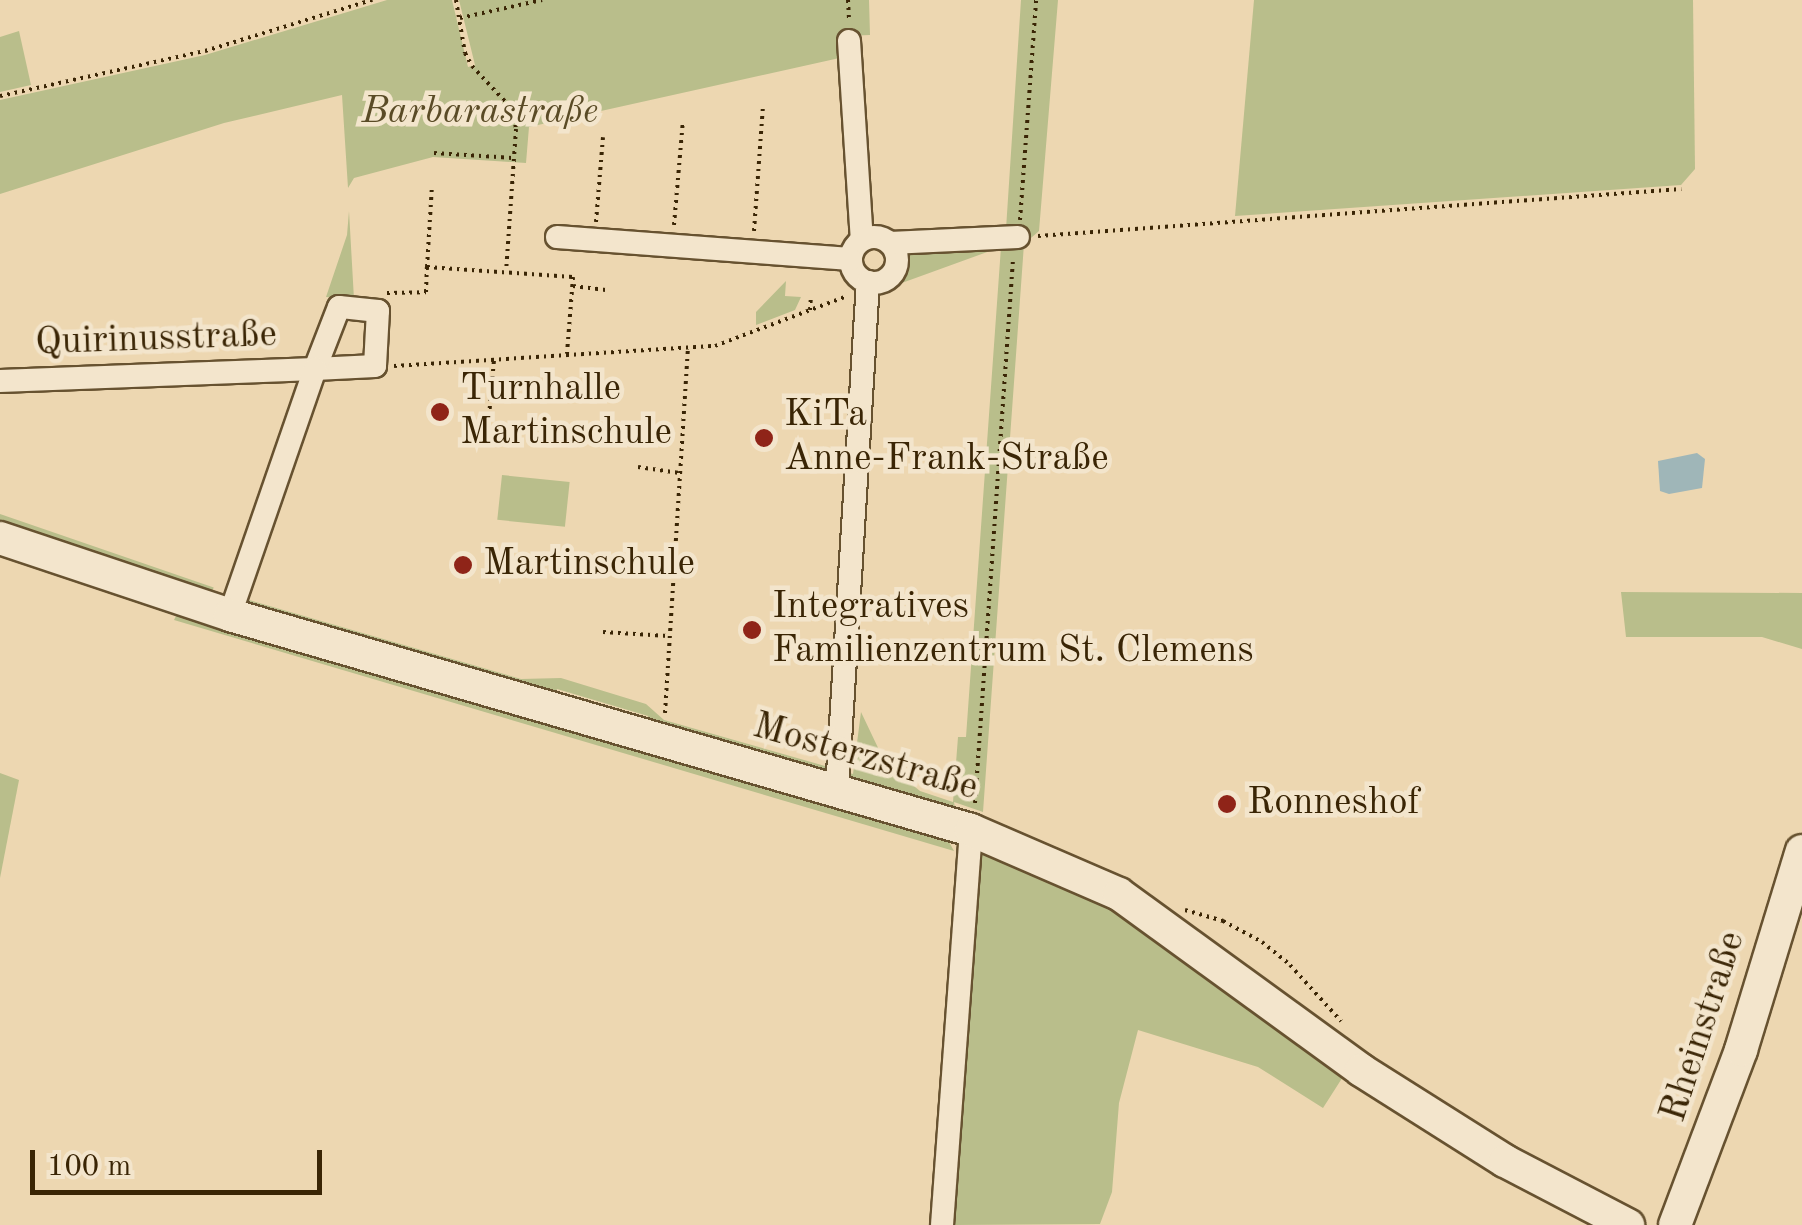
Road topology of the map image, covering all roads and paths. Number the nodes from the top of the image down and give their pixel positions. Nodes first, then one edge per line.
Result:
1 (372, 0) edge
2 (456, 0) edge
3 (542, 0) edge
4 (1036, 0) edge
5 (460, 18) junction
6 (849, 40) dead end
7 (0, 96) edge
8 (763, 106) dead end
9 (684, 120) dead end
10 (602, 137) dead end
11 (434, 153) dead end
12 (513, 158) junction
13 (432, 186) dead end
14 (1681, 189) dead end
15 (558, 237) dead end
16 (1018, 237) junction
17 (594, 240) junction
18 (890, 243) junction
19 (672, 246) junction
20 (856, 250) junction
21 (752, 252) junction
22 (427, 267) junction
23 (506, 271) junction
24 (868, 285) junction
25 (572, 286) junction
26 (608, 290) dead end
27 (812, 296) dead end
28 (810, 310) junction
29 (378, 311) junction
30 (688, 348) junction
31 (567, 354) junction
32 (494, 360) junction
33 (374, 366) junction
34 (315, 368) junction
35 (0, 382) edge
36 (488, 416) dead end
37 (638, 467) dead end
38 (680, 473) junction
39 (0, 538) edge
40 (230, 615) junction
41 (603, 632) dead end
42 (669, 636) junction
43 (662, 741) junction
44 (837, 790) junction
45 (971, 830) junction
46 (1802, 851) edge
47 (942, 1225) edge
48 (1628, 1225) edge
49 (1675, 1225) edge

1 - 7 path
2 - 5 path
3 - 5 path
4 - 16 path
5 - 12 path
6 - 20 street
8 - 21 path
9 - 19 path
10 - 17 path
11 - 12 path
12 - 23 path
13 - 22 path
14 - 16 path
15 - 17 street
16 - 18 street
16 - 45 path
17 - 19 street
18 - 20 street
18 - 24 street
19 - 21 street
20 - 21 street
20 - 24 street
22 - 23 path
22 - 29 path
23 - 25 path
24 - 28 path
24 - 44 street
25 - 26 path
25 - 31 path
27 - 28 path
28 - 30 path
29 - 33 street
29 - 34 street, Quirinusstraße
30 - 31 path
30 - 38 path
31 - 32 path
32 - 33 path
32 - 36 path
33 - 34 street, Quirinusstraße
34 - 35 street, Quirinusstraße
34 - 40 street, Quirinusstraße
37 - 38 path
38 - 42 path
39 - 40 street, Mosterzstraße
40 - 43 street, Mosterzstraße
41 - 42 path
42 - 43 path
43 - 44 street, Mosterzstraße
44 - 45 street, Mosterzstraße
45 - 47 street
45 - 48 street, Mosterzstraße
46 - 49 street, Rheinstraße

